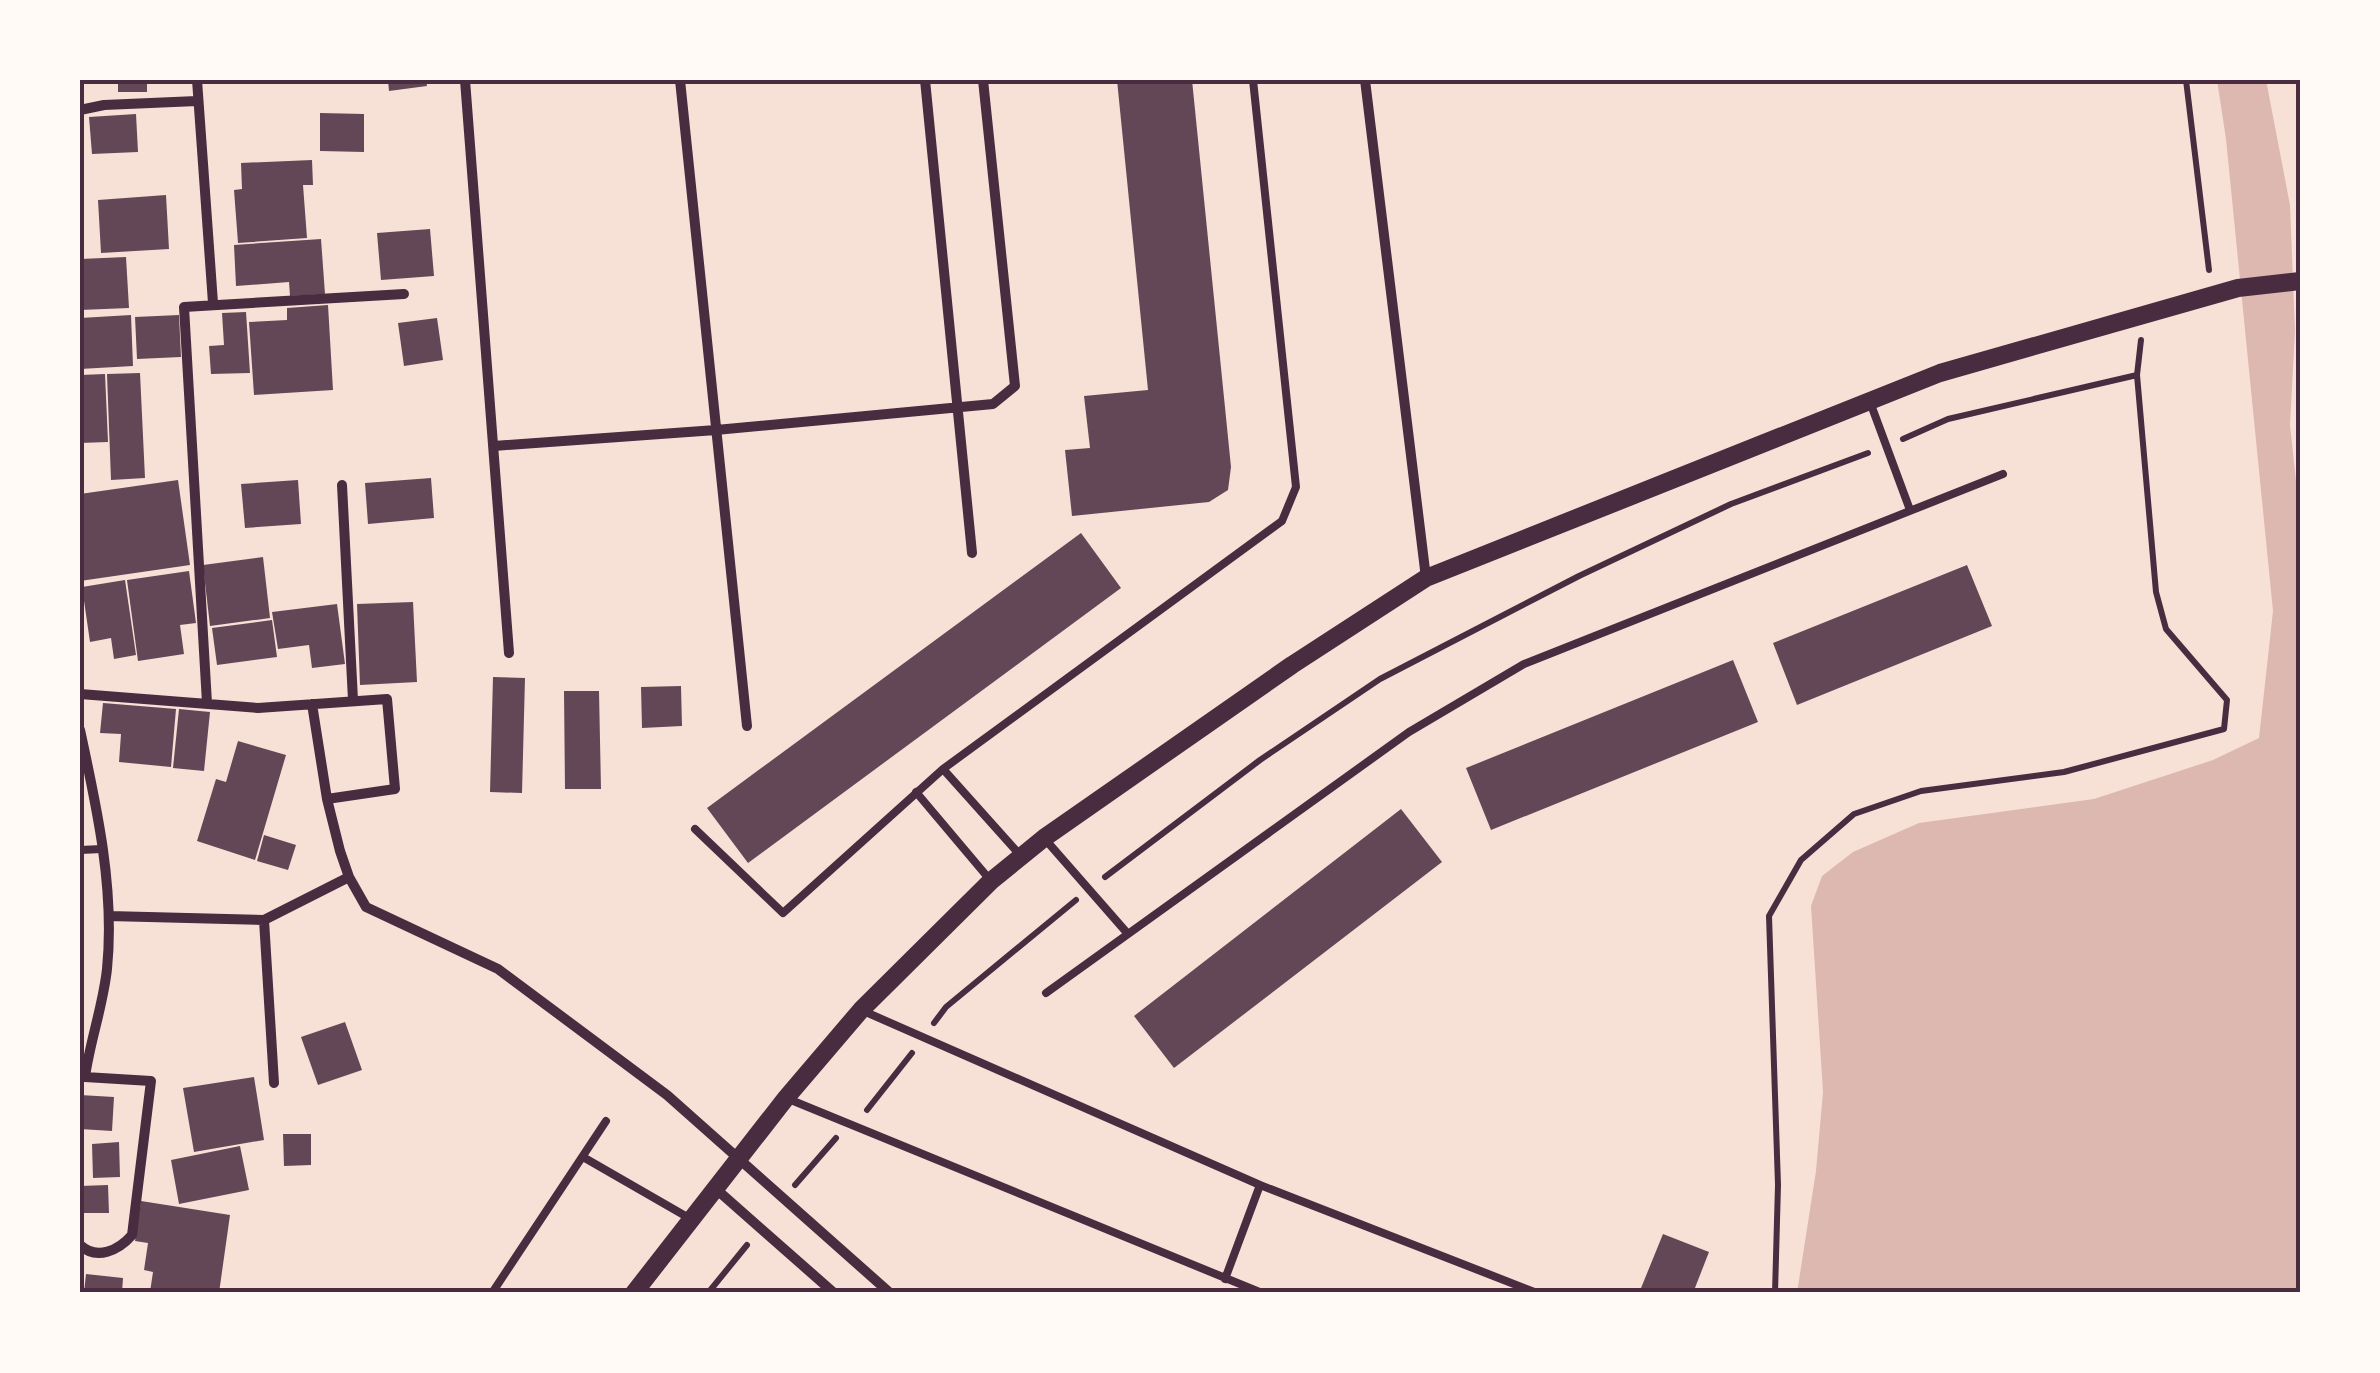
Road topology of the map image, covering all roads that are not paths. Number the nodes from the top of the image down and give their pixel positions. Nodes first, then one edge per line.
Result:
1 (196, 80) edge
2 (465, 80) edge
3 (680, 80) edge
4 (925, 80) edge
5 (983, 80) edge
6 (1253, 80) edge
7 (1364, 80) edge
8 (198, 102) junction
9 (80, 110) edge
10 (2300, 280) edge
11 (404, 294) dead end
12 (214, 303) junction
13 (1869, 400) junction
14 (956, 407) junction
15 (716, 430) junction
16 (494, 446) junction
17 (2003, 474) dead end
18 (342, 485) dead end
19 (1910, 510) junction
20 (972, 553) dead end
21 (1426, 578) junction
22 (509, 653) dead end
23 (80, 694) edge
24 (353, 700) junction
25 (207, 704) junction
26 (312, 704) junction
27 (747, 726) dead end
28 (80, 730) edge
29 (944, 769) junction
30 (916, 792) junction
31 (327, 799) junction
32 (695, 829) dead end
33 (1044, 838) junction
34 (102, 849) junction
35 (80, 850) edge
36 (1021, 856) junction
37 (350, 877) junction
38 (991, 881) junction
39 (109, 916) junction
40 (264, 920) junction
41 (1128, 934) junction
42 (1046, 993) dead end
43 (862, 1010) junction
44 (83, 1078) edge
45 (274, 1083) dead end
46 (786, 1098) junction
47 (606, 1121) dead end
48 (582, 1157) junction
49 (738, 1160) junction
50 (1260, 1186) junction
51 (716, 1189) junction
52 (693, 1221) junction
53 (80, 1245) edge
54 (1225, 1278) junction
55 (644, 1290) edge
56 (492, 1293) edge
57 (834, 1293) edge
58 (890, 1293) edge
59 (1262, 1293) edge
60 (1537, 1293) edge

1 - 8 street
2 - 16 street
3 - 15 street
4 - 14 street
5 - 14 street
6 - 29 lane
7 - 21 street
8 - 9 street
8 - 12 street
10 - 13 street
11 - 12 street
12 - 25 street
13 - 19 lane
13 - 21 street
14 - 15 street
14 - 20 street
15 - 16 street
15 - 27 street
16 - 22 street
17 - 19 lane
18 - 24 street
19 - 41 lane
21 - 33 street
23 - 25 street
24 - 26 street
24 - 31 street
25 - 26 street
26 - 31 street
28 - 34 street
29 - 30 lane
29 - 36 lane
30 - 32 lane
30 - 38 lane
31 - 37 street
33 - 36 street
33 - 41 lane
34 - 35 lane
34 - 39 street
36 - 38 street
37 - 40 street
37 - 49 street
38 - 43 street
39 - 40 street
39 - 44 street
40 - 45 street
41 - 42 lane
43 - 46 street
43 - 50 lane
44 - 53 street
46 - 49 street
46 - 54 lane
47 - 48 lane
48 - 52 lane
48 - 56 lane
49 - 51 street
49 - 58 street
50 - 54 lane
50 - 60 lane
51 - 52 street
51 - 57 street
52 - 55 street
54 - 59 lane

